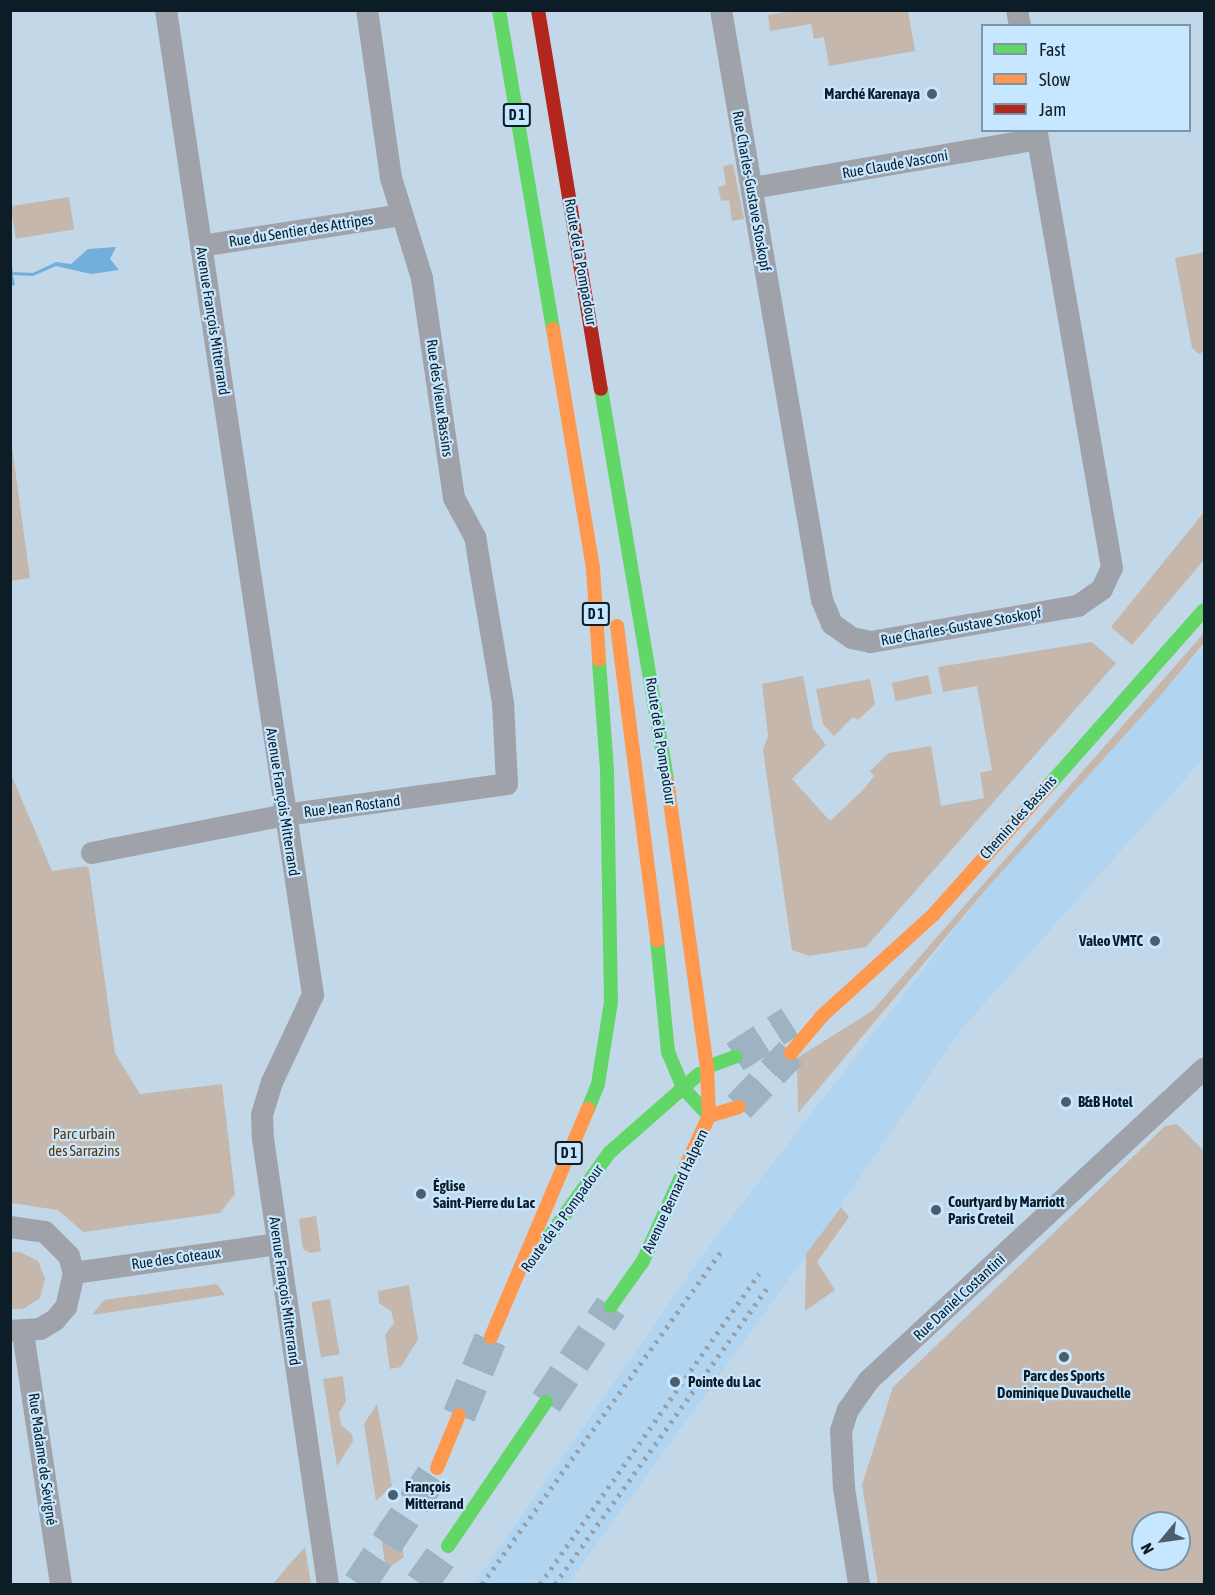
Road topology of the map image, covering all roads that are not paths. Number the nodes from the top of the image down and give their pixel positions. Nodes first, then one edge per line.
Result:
1 (166, 10) edge
2 (367, 10) edge
3 (499, 10) edge
4 (538, 10) edge
5 (721, 10) edge
6 (1037, 135) edge
7 (752, 188) junction
8 (401, 215) junction
9 (201, 246) junction
10 (567, 404) junction
11 (585, 426) dead end
12 (615, 608) dead end
13 (1204, 610) edge
14 (507, 784) joint
15 (285, 815) junction
16 (92, 853) dead end
17 (822, 1016) junction
18 (801, 1020) tunnel mouth
19 (791, 1053) tunnel mouth
20 (735, 1057) tunnel mouth
21 (707, 1067) junction
22 (1204, 1069) edge
23 (683, 1088) junction
24 (739, 1107) tunnel mouth
25 (709, 1116) junction
26 (10, 1227) edge
27 (278, 1244) junction
28 (74, 1273) junction
29 (512, 1287) junction
30 (611, 1306) tunnel mouth
31 (17, 1332) edge
32 (491, 1337) tunnel mouth
33 (546, 1402) tunnel mouth
34 (459, 1415) tunnel mouth
35 (437, 1468) tunnel mouth
36 (448, 1546) tunnel mouth
37 (61, 1584) edge
38 (328, 1584) edge
39 (859, 1584) edge

1 - 9 street, Avenue François Mitterrand
2 - 8 street, Rue des Vieux Bassins
3 - 10 main road, Route de la Pompadour / D 1
4 - 21 main road, Route de la Pompadour / D 1
5 - 7 street, Rue Charles-Gustave Stoskopf
6 - 7 street, Rue Claude Vasconi
6 - 7 street, Rue Charles-Gustave Stoskopf
8 - 9 street, Rue du Sentier des Attripes
8 - 14 street, Rue des Vieux Bassins
9 - 15 street, Avenue François Mitterrand
10 - 11 main road
10 - 29 main road, Route de la Pompadour / D 1
12 - 23 main road
13 - 17 main road, Chemin des Bassins
14 - 15 street, Rue Jean Rostand
15 - 16 street, Rue Jean Rostand
15 - 27 street, Avenue François Mitterrand
17 - 18 main road
17 - 19 main road, Chemin des Bassins
20 - 21 main road
21 - 23 main road, Route de la Pompadour / D 1
21 - 25 main road, Avenue Bernard Halpern / D 1
22 - 39 street, Rue Daniel Costantini
23 - 25 main road
23 - 29 main road, Route de la Pompadour / D 1
24 - 25 main road
25 - 30 main road, Avenue Bernard Halpern / D 1
26 - 28 street
27 - 28 street, Rue des Coteaux
27 - 38 street, Avenue François Mitterrand
28 - 31 street
29 - 32 main road, D 1
31 - 37 street, Rue Madame de Sévigné
33 - 36 main road
34 - 35 main road

